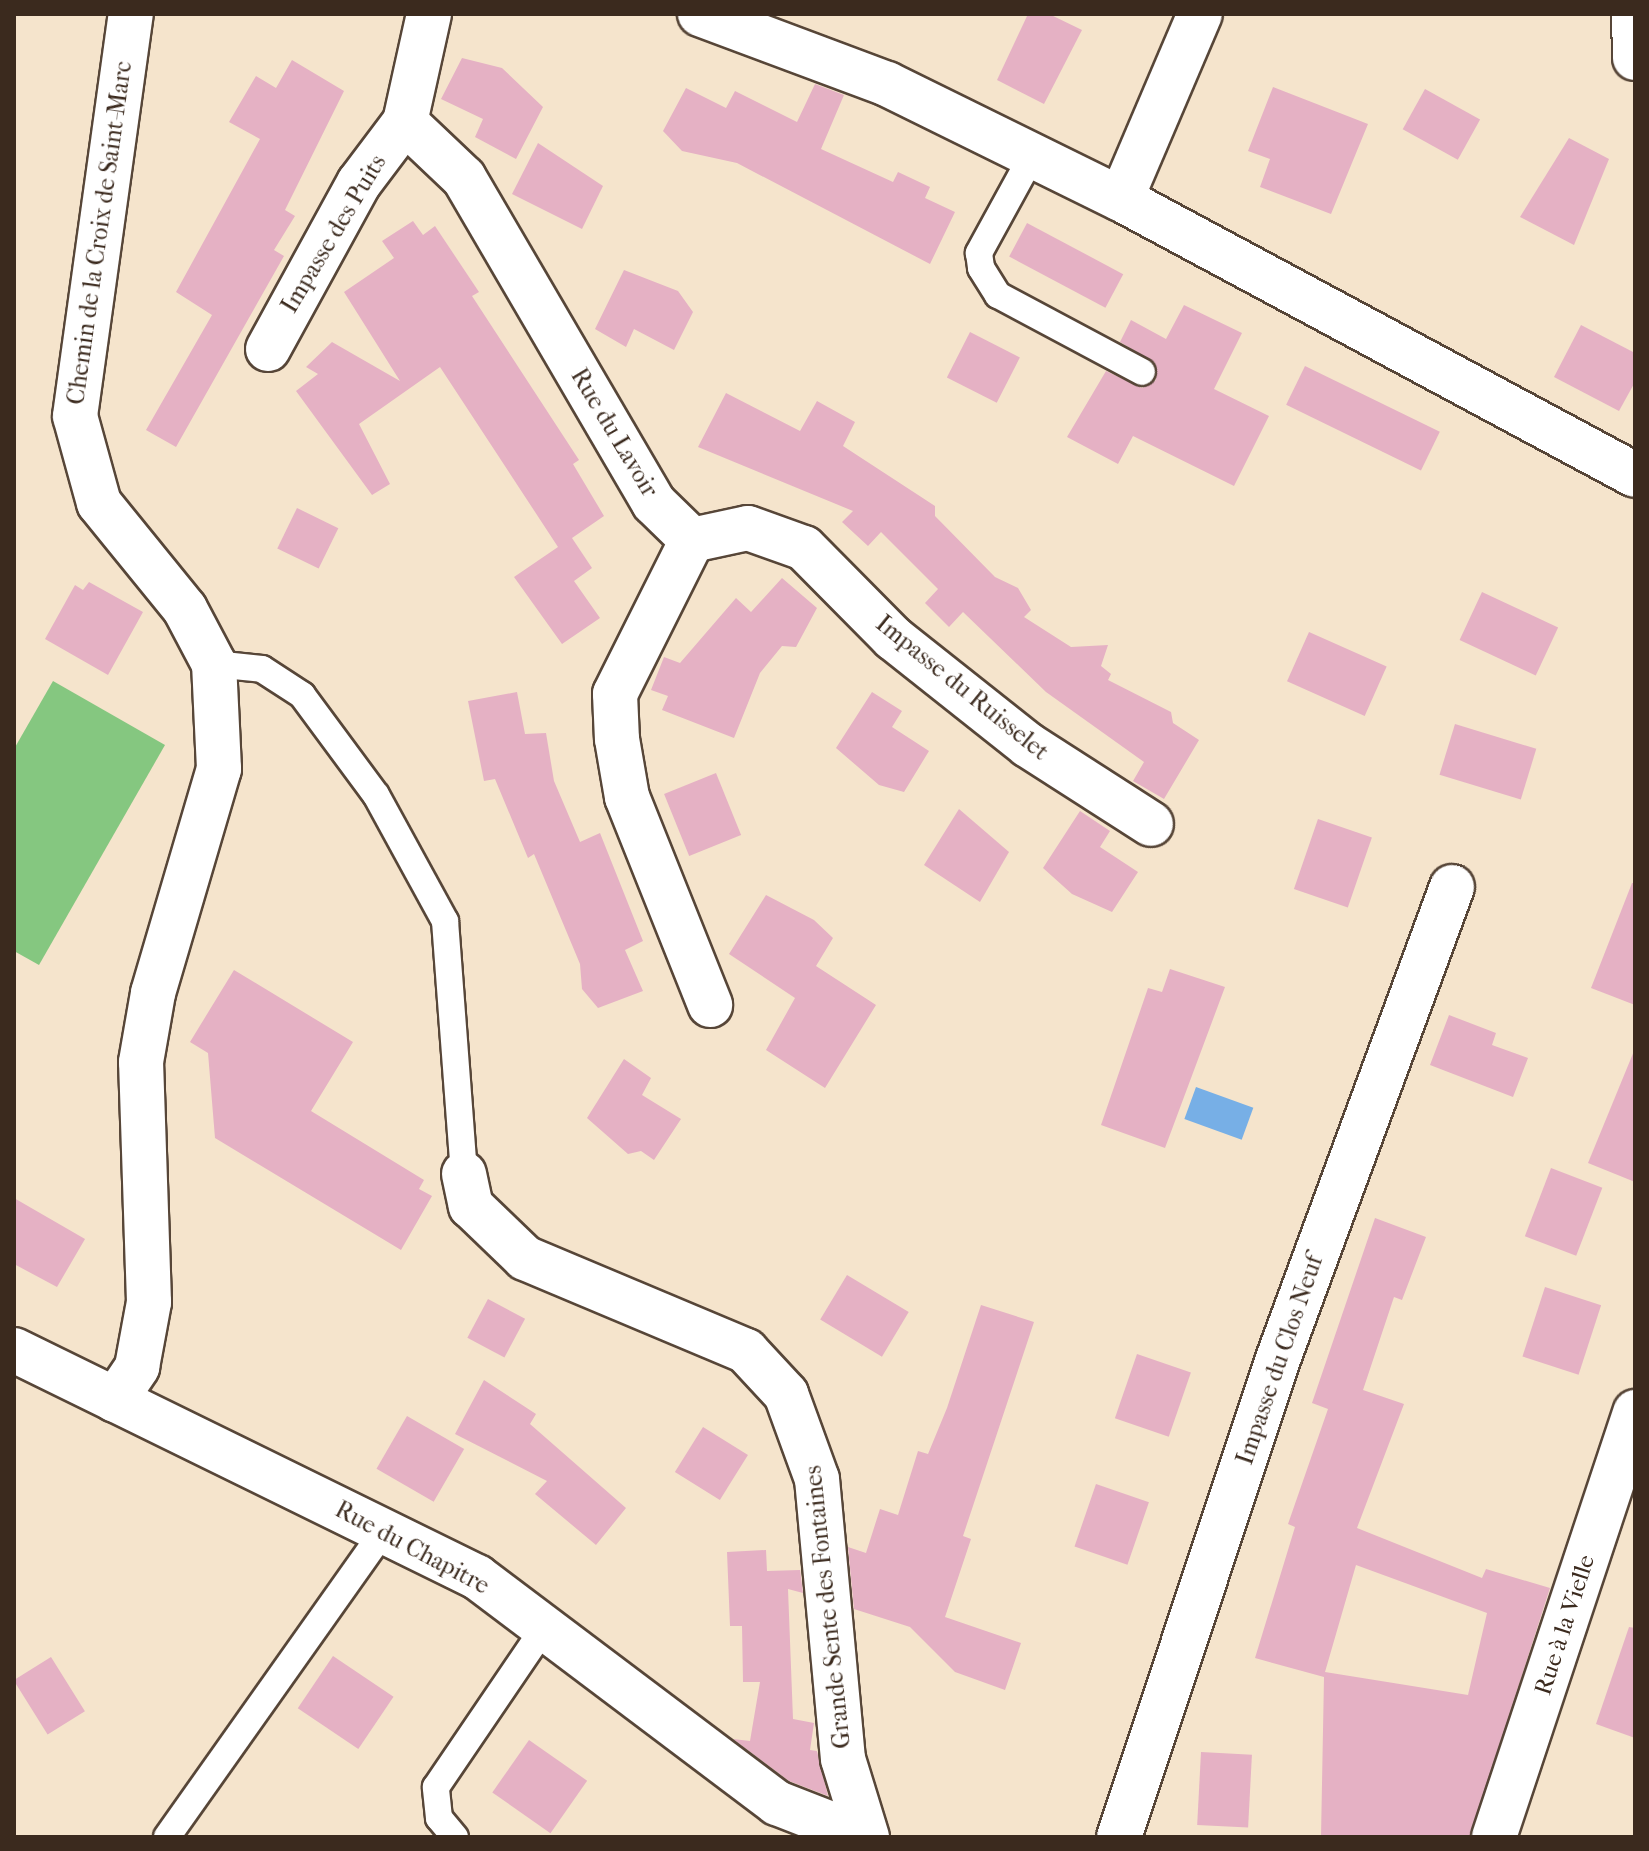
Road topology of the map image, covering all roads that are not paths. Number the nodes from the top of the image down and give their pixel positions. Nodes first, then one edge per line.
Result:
1 (131, 14) edge
2 (429, 14) edge
3 (700, 14) edge
4 (1200, 14) edge
5 (1634, 14) edge
6 (1635, 58) edge
7 (405, 122) junction
8 (1032, 156) junction
9 (1121, 199) junction
10 (268, 349) dead end
11 (1142, 372) dead end
12 (1635, 475) edge
13 (692, 540) junction
14 (214, 664) junction
15 (1151, 824) dead end
16 (1452, 887) dead end
17 (710, 1005) dead end
18 (464, 1174) joint
19 (14, 1350) edge
20 (115, 1400) junction
21 (1635, 1412) edge
22 (384, 1530) junction
23 (544, 1628) junction
24 (167, 1837) edge
25 (455, 1837) edge
26 (866, 1837) edge
27 (1119, 1837) edge
28 (1494, 1837) edge

1 - 14 street, Chemin de la Croix de Saint-Marc
2 - 7 street
3 - 8 street
4 - 9 street
5 - 6 street
7 - 10 street, Impasse des Puits
7 - 13 street, Rue du Lavoir
8 - 9 street
8 - 11 lane
9 - 12 street
13 - 15 street, Impasse du Ruisselet
13 - 17 street
14 - 18 lane, Grande Sente des Fontaines
14 - 20 street, Chemin de la Croix de Saint-Marc
16 - 27 street, Impasse du Clos Neuf
18 - 26 street, Grande Sente des Fontaines
19 - 20 street, Rue du Chapitre
20 - 22 street, Rue du Chapitre
21 - 28 street, Rue à la Vielle
22 - 23 street, Rue du Chapitre
22 - 24 lane
23 - 25 lane
23 - 26 street, Rue du Chapitre

